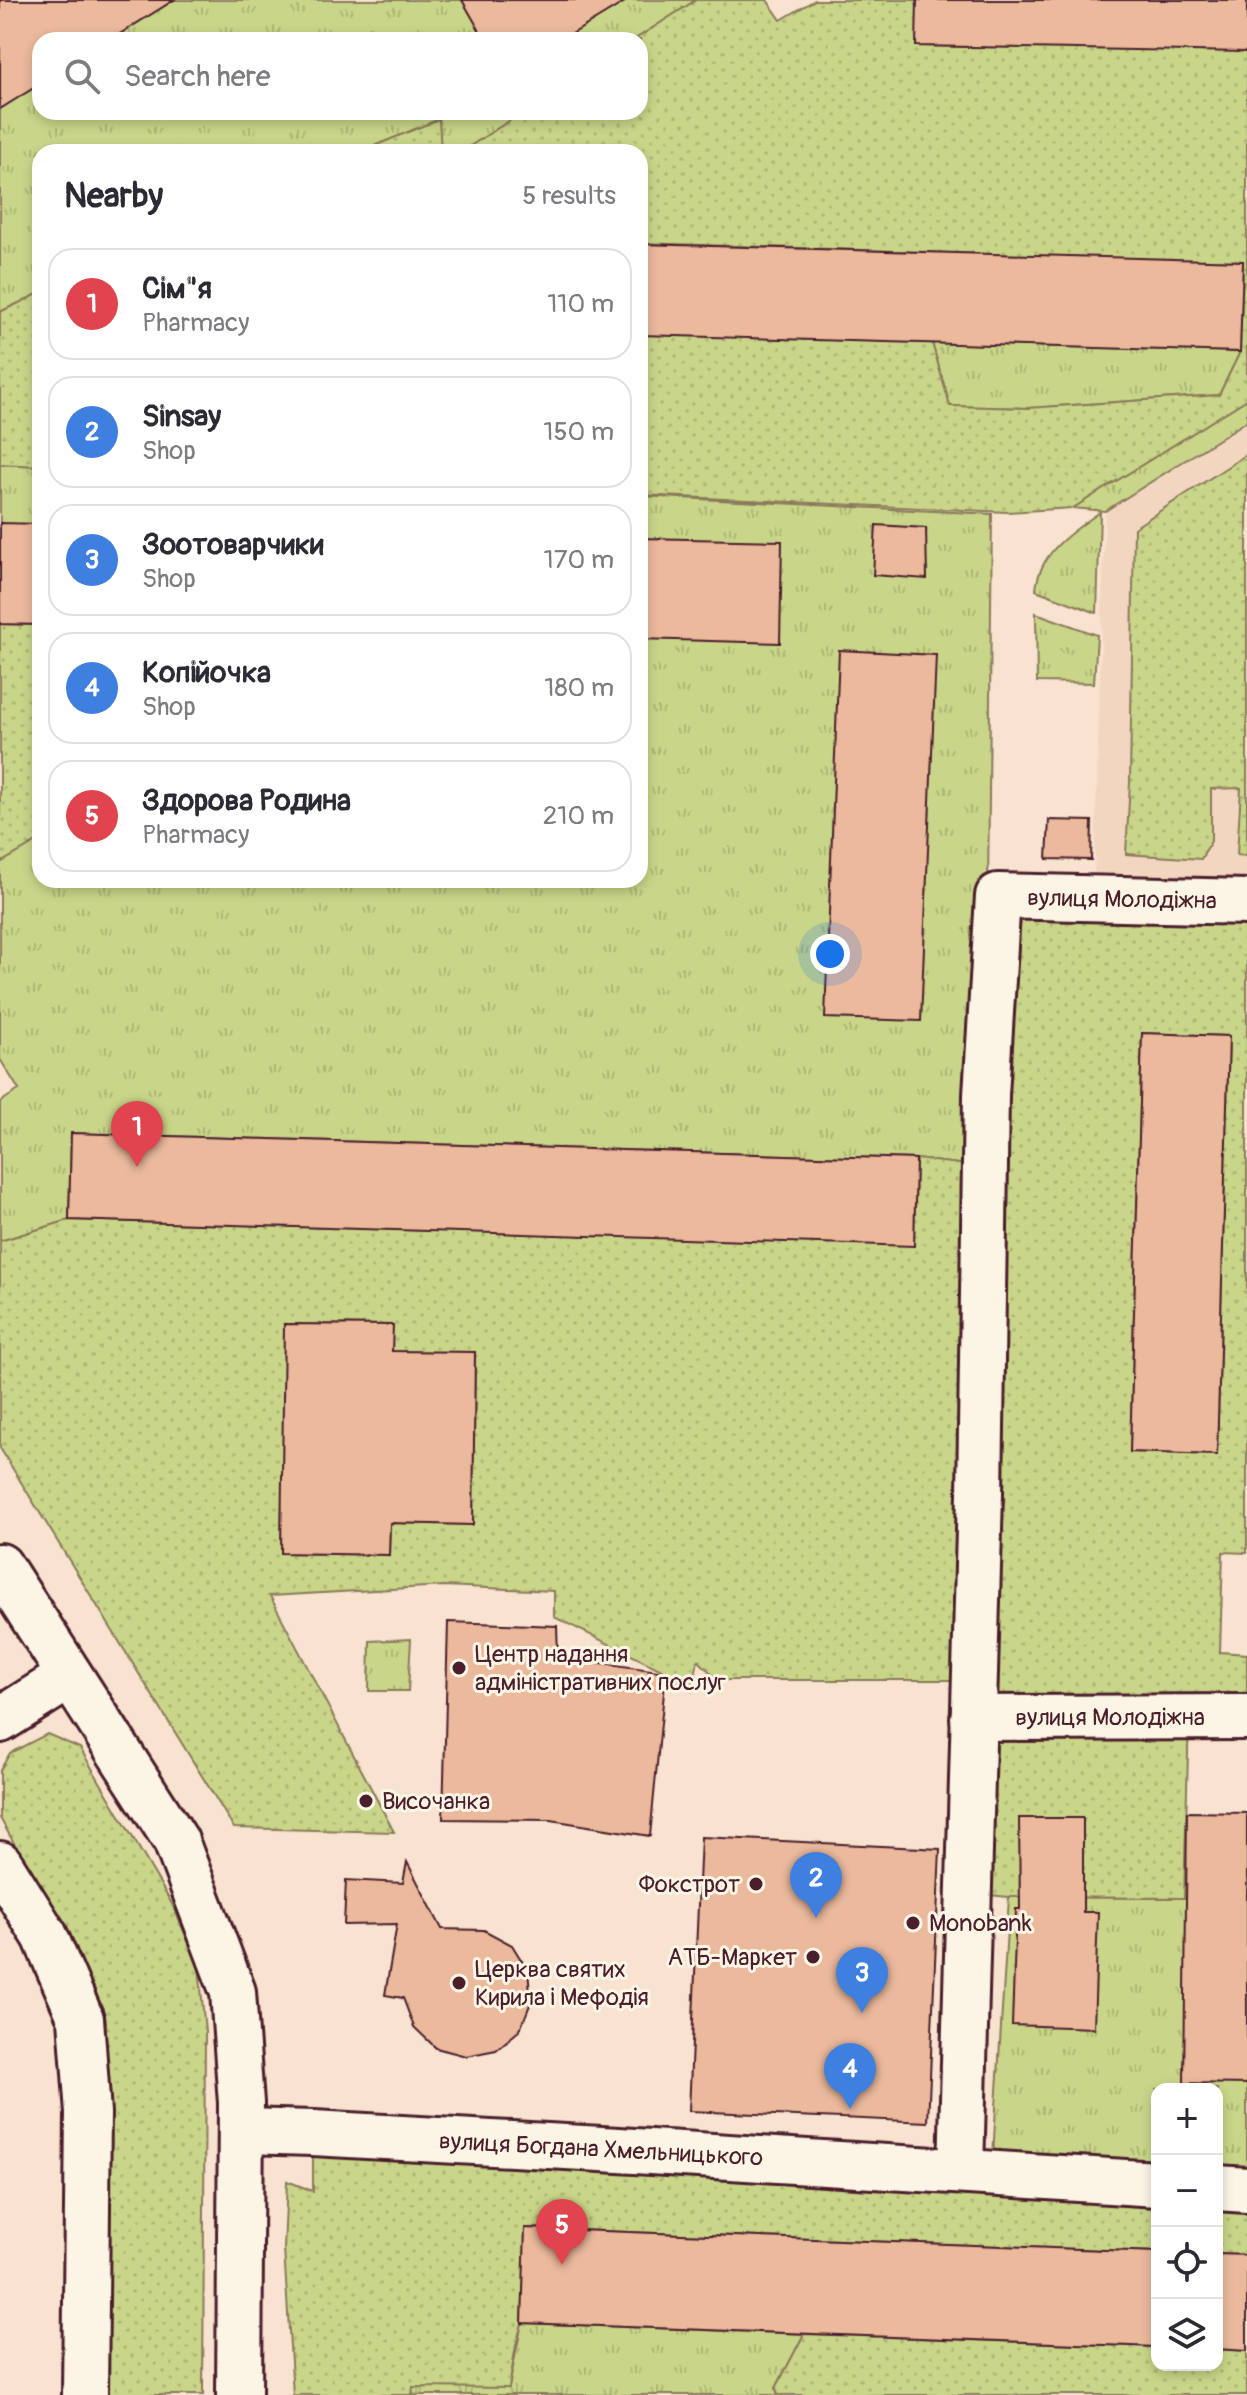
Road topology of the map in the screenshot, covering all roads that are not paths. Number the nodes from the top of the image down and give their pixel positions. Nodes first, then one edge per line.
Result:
1 (1247, 902) edge
2 (0, 1566) edge
3 (70, 1676) junction
4 (1247, 1717) edge
5 (973, 1718) junction
6 (0, 1720) edge
7 (0, 1864) edge
8 (241, 2131) junction
9 (961, 2170) junction
10 (1151, 2184) edge
11 (1223, 2188) edge
12 (1247, 2190) edge
13 (85, 2395) edge
14 (239, 2395) edge

1 - 5 street, вулиця Молодіжна
2 - 3 street
3 - 6 street
3 - 8 street
4 - 5 street, вулиця Молодіжна
5 - 9 street
7 - 13 street
8 - 9 street, вулиця Богдана Хмельницького
8 - 14 street
9 - 10 street, вулиця Богдана Хмельницького
11 - 12 street

